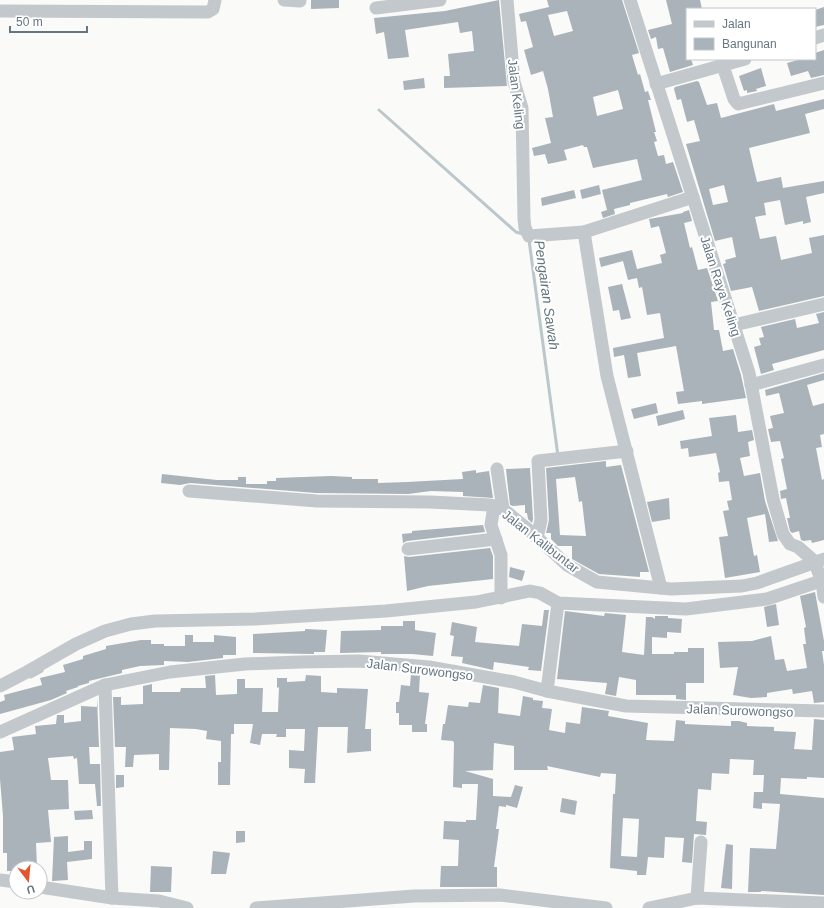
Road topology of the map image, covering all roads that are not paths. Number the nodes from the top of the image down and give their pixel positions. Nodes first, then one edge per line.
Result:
1 (215, 0) edge
2 (284, 0) edge
3 (440, 0) edge
4 (507, 0) edge
5 (630, 0) edge
6 (300, 1) dead end
7 (20, 6) edge
8 (1, 7) edge
9 (376, 8) dead end
10 (742, 60) edge
11 (723, 66) junction
12 (824, 83) edge
13 (656, 84) junction
14 (693, 197) junction
15 (584, 232) junction
16 (824, 304) edge
17 (734, 325) junction
18 (824, 365) edge
19 (751, 385) junction
20 (627, 451) junction
21 (497, 469) dead end
22 (189, 491) dead end
23 (495, 514) junction
24 (537, 538) junction
25 (496, 539) junction
26 (408, 548) dead end
27 (818, 561) edge
28 (822, 580) edge
29 (661, 588) junction
30 (501, 593) junction
31 (824, 597) edge
32 (558, 603) junction
33 (105, 685) junction
34 (0, 686) edge
35 (547, 691) junction
36 (824, 711) edge
37 (0, 732) edge
38 (701, 842) dead end
39 (48, 888) edge
40 (112, 898) junction
41 (697, 898) junction
42 (824, 903) edge
43 (187, 908) edge
44 (256, 908) edge
45 (606, 908) edge
46 (649, 908) edge

1 - 7 street
2 - 6 street
3 - 9 street
4 - 15 street, Jalan Keling
5 - 13 street, Jalan Raya Keling
7 - 8 street
10 - 11 street
11 - 12 street
11 - 13 street
13 - 14 street, Jalan Raya Keling
14 - 15 street
14 - 17 street, Jalan Raya Keling
15 - 20 street
16 - 17 street
17 - 19 street, Jalan Raya Keling
18 - 19 street
19 - 27 street, Jalan Raya Keling
20 - 24 street
20 - 29 street
21 - 23 street
22 - 23 street, Jalan Kalibuntar
23 - 24 street, Jalan Kalibuntar
23 - 25 street
24 - 29 street, Jalan Kalibuntar
25 - 26 street
25 - 30 street
27 - 28 street
27 - 29 street, Jalan Kalibuntar
28 - 31 street
28 - 32 street
30 - 32 street
30 - 34 street
32 - 35 street
33 - 35 street, Jalan Surowongso
33 - 37 street, Jalan Surowongso
33 - 40 street
35 - 36 street, Jalan Surowongso
38 - 41 street
39 - 40 street
40 - 43 street
41 - 42 street
41 - 46 street
44 - 45 street

